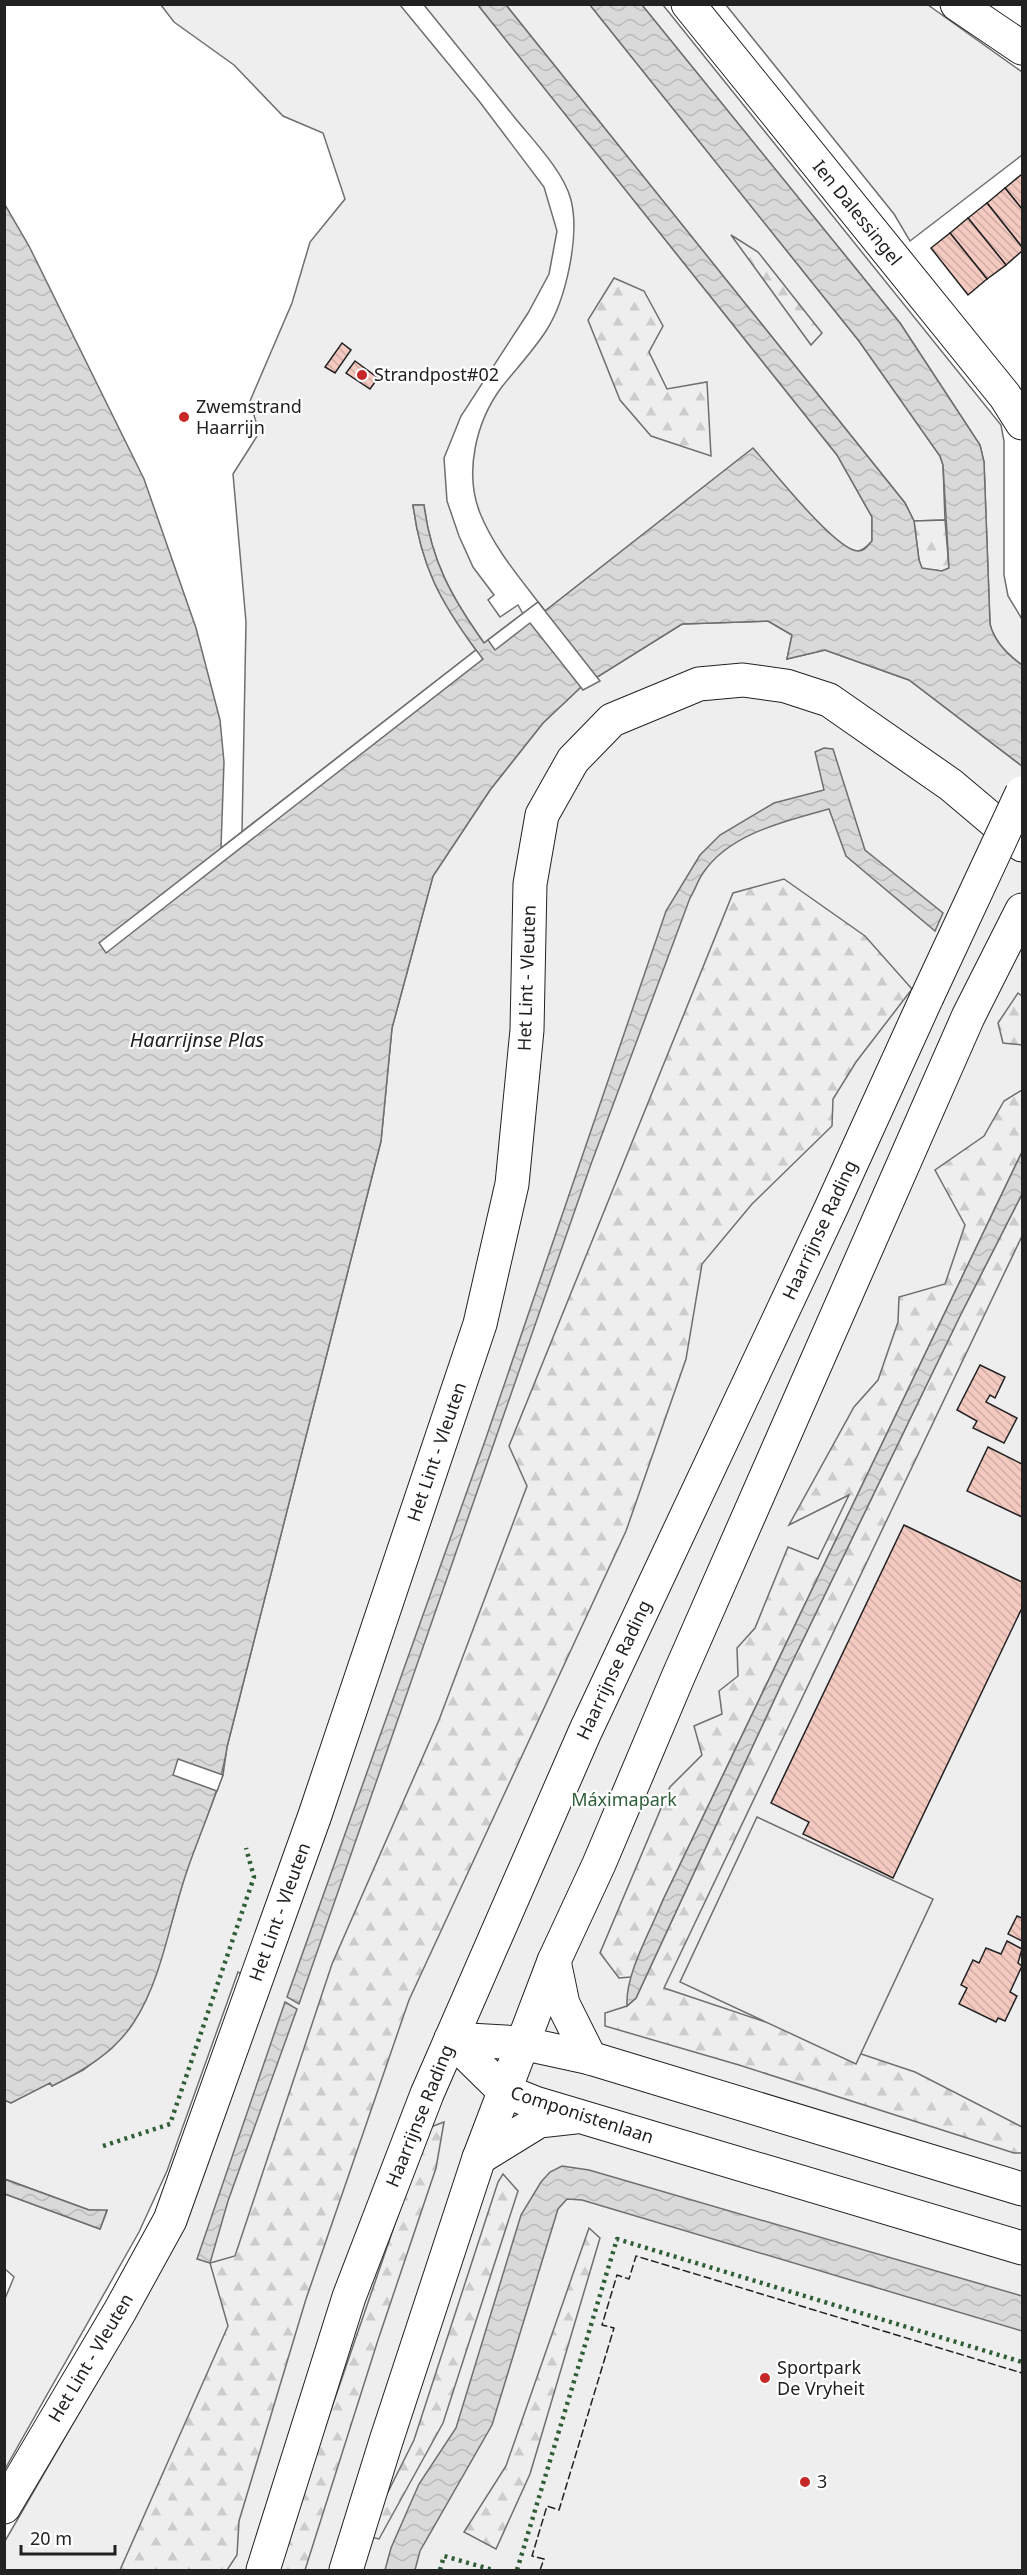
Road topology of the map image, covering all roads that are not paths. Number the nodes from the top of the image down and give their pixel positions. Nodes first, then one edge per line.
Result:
1 (688, 4) edge
2 (957, 4) edge
3 (1023, 48) edge
4 (1023, 423) edge
5 (951, 785) junction
6 (1023, 794) edge
7 (1023, 816) edge
8 (1023, 845) edge
9 (1023, 909) edge
10 (554, 1961) junction
11 (451, 2039) junction
12 (521, 2043) junction
13 (590, 2058) junction
14 (503, 2090) junction
15 (576, 2116) junction
16 (478, 2158) junction
17 (1023, 2189) edge
18 (1023, 2248) edge
19 (4, 2507) edge
20 (263, 2571) edge
21 (346, 2571) edge

1 - 4 street, Ien Dalessingel
2 - 3 street
5 - 7 street
5 - 8 street
5 - 19 street, Het Lint - Vleuten
6 - 11 street, Haarrijnse Rading, bridge
9 - 10 street
10 - 12 street
10 - 13 street
11 - 12 street
11 - 14 street, Componistenlaan
11 - 20 street, Haarrijnse Rading
12 - 13 street
12 - 14 street
13 - 17 street
14 - 15 street, Componistenlaan
14 - 16 street
15 - 16 street
15 - 18 street, Componistenlaan
16 - 21 street

